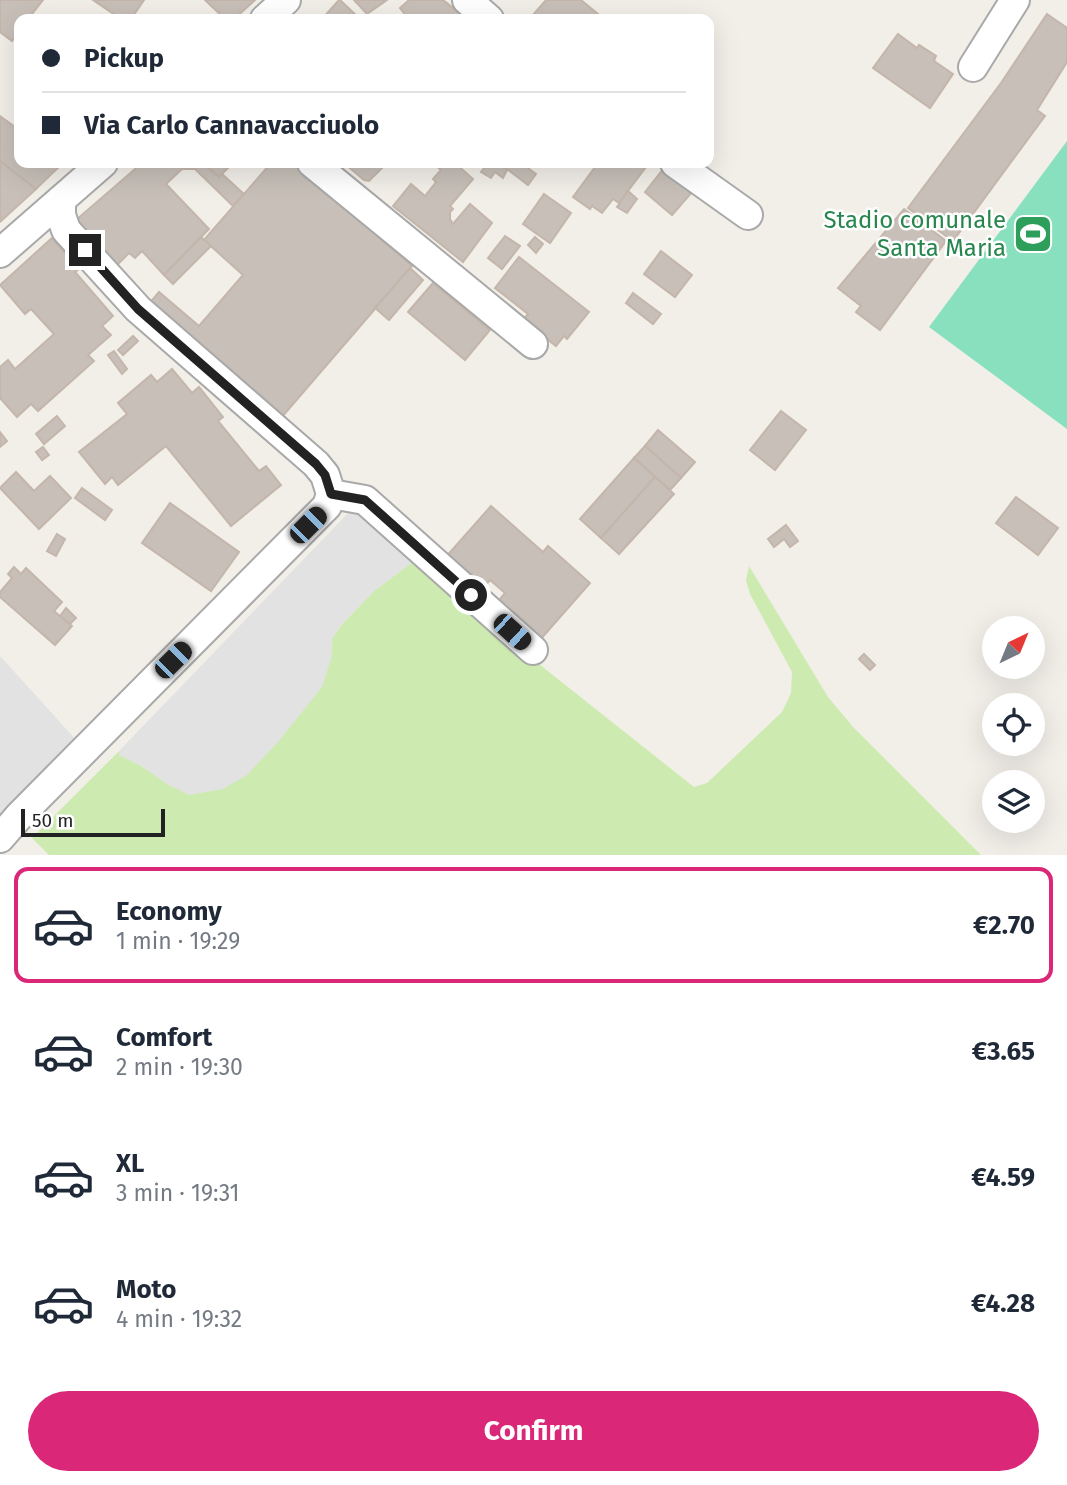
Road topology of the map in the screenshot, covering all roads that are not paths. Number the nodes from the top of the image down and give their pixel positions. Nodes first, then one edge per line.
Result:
1 (286, 0) edge
2 (467, 0) edge
3 (1015, 0) edge
4 (271, 14) edge
5 (483, 14) edge
6 (973, 67) dead end
7 (97, 168) edge
8 (318, 168) edge
9 (683, 168) edge
10 (61, 200) junction
11 (748, 215) dead end
12 (0, 253) edge
13 (533, 344) dead end
14 (331, 494) junction
15 (533, 650) dead end
16 (0, 838) edge

1 - 4 street
2 - 5 street
3 - 6 street
7 - 10 street
8 - 13 street
9 - 11 street
10 - 12 street
10 - 14 street
14 - 15 street
14 - 16 street

